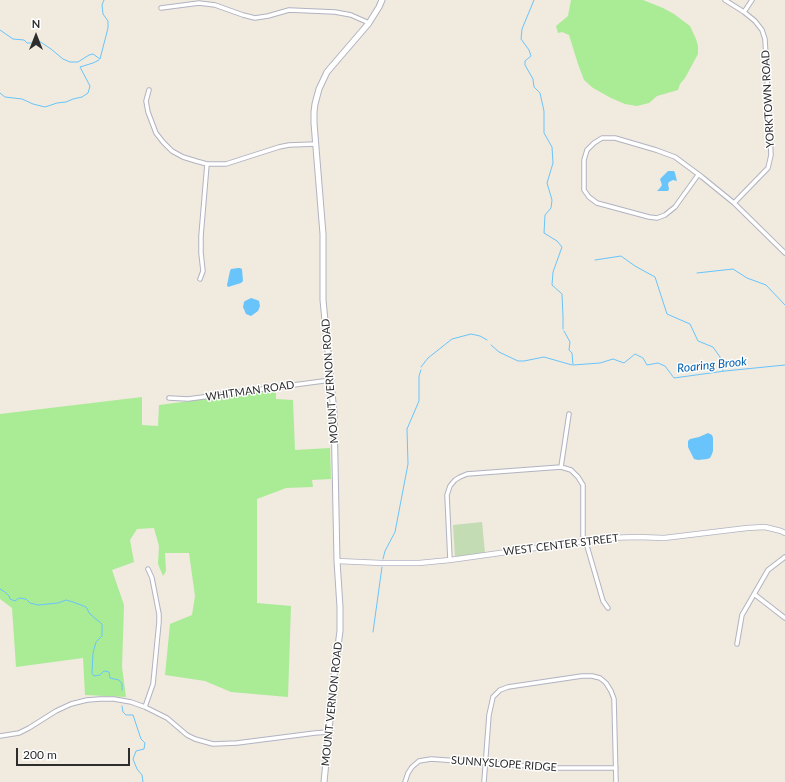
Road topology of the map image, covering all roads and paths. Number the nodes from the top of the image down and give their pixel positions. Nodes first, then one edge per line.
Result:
1 (382, 0) edge
2 (725, 0) edge
3 (752, 0) edge
4 (161, 8) dead end
5 (744, 12) junction
6 (369, 23) junction
7 (149, 90) dead end
8 (316, 144) junction
9 (207, 164) junction
10 (698, 175) junction
11 (734, 203) junction
12 (785, 253) edge
13 (200, 279) dead end
14 (331, 380) junction
15 (168, 398) dead end
16 (569, 414) dead end
17 (561, 466) junction
18 (785, 533) edge
19 (585, 541) junction
20 (785, 557) edge
21 (450, 560) junction
22 (337, 561) junction
23 (148, 569) dead end
24 (754, 594) junction
25 (608, 608) dead end
26 (785, 618) edge
27 (737, 644) dead end
28 (146, 707) junction
29 (329, 732) junction
30 (0, 736) edge
31 (485, 763) junction
32 (616, 768) junction
33 (324, 782) edge
34 (405, 782) edge
35 (484, 782) edge
36 (616, 782) edge

1 - 6 main road, MOUNT VERNON ROAD
2 - 5 street, YORKTOWN ROAD
3 - 5 street
4 - 6 street
5 - 11 street, YORKTOWN ROAD
6 - 8 main road, MOUNT VERNON ROAD
7 - 9 street
8 - 9 street
8 - 14 main road, MOUNT VERNON ROAD
9 - 13 street
10 - 10 street
10 - 11 street
11 - 12 street
14 - 15 street, WHITMAN ROAD
14 - 22 main road, MOUNT VERNON ROAD
16 - 17 street
17 - 19 street
17 - 21 street
18 - 19 street, WEST CENTER STREET
19 - 21 street, WEST CENTER STREET
19 - 25 street
20 - 24 street
21 - 22 street, WEST CENTER STREET
22 - 29 main road, MOUNT VERNON ROAD
23 - 28 street
24 - 26 street
24 - 27 street
28 - 29 street
28 - 30 street
29 - 33 main road, MOUNT VERNON ROAD
31 - 32 street, SUNNYSLOPE RIDGE
31 - 32 street
31 - 34 street, SUNNYSLOPE RIDGE
31 - 35 street
32 - 36 street

